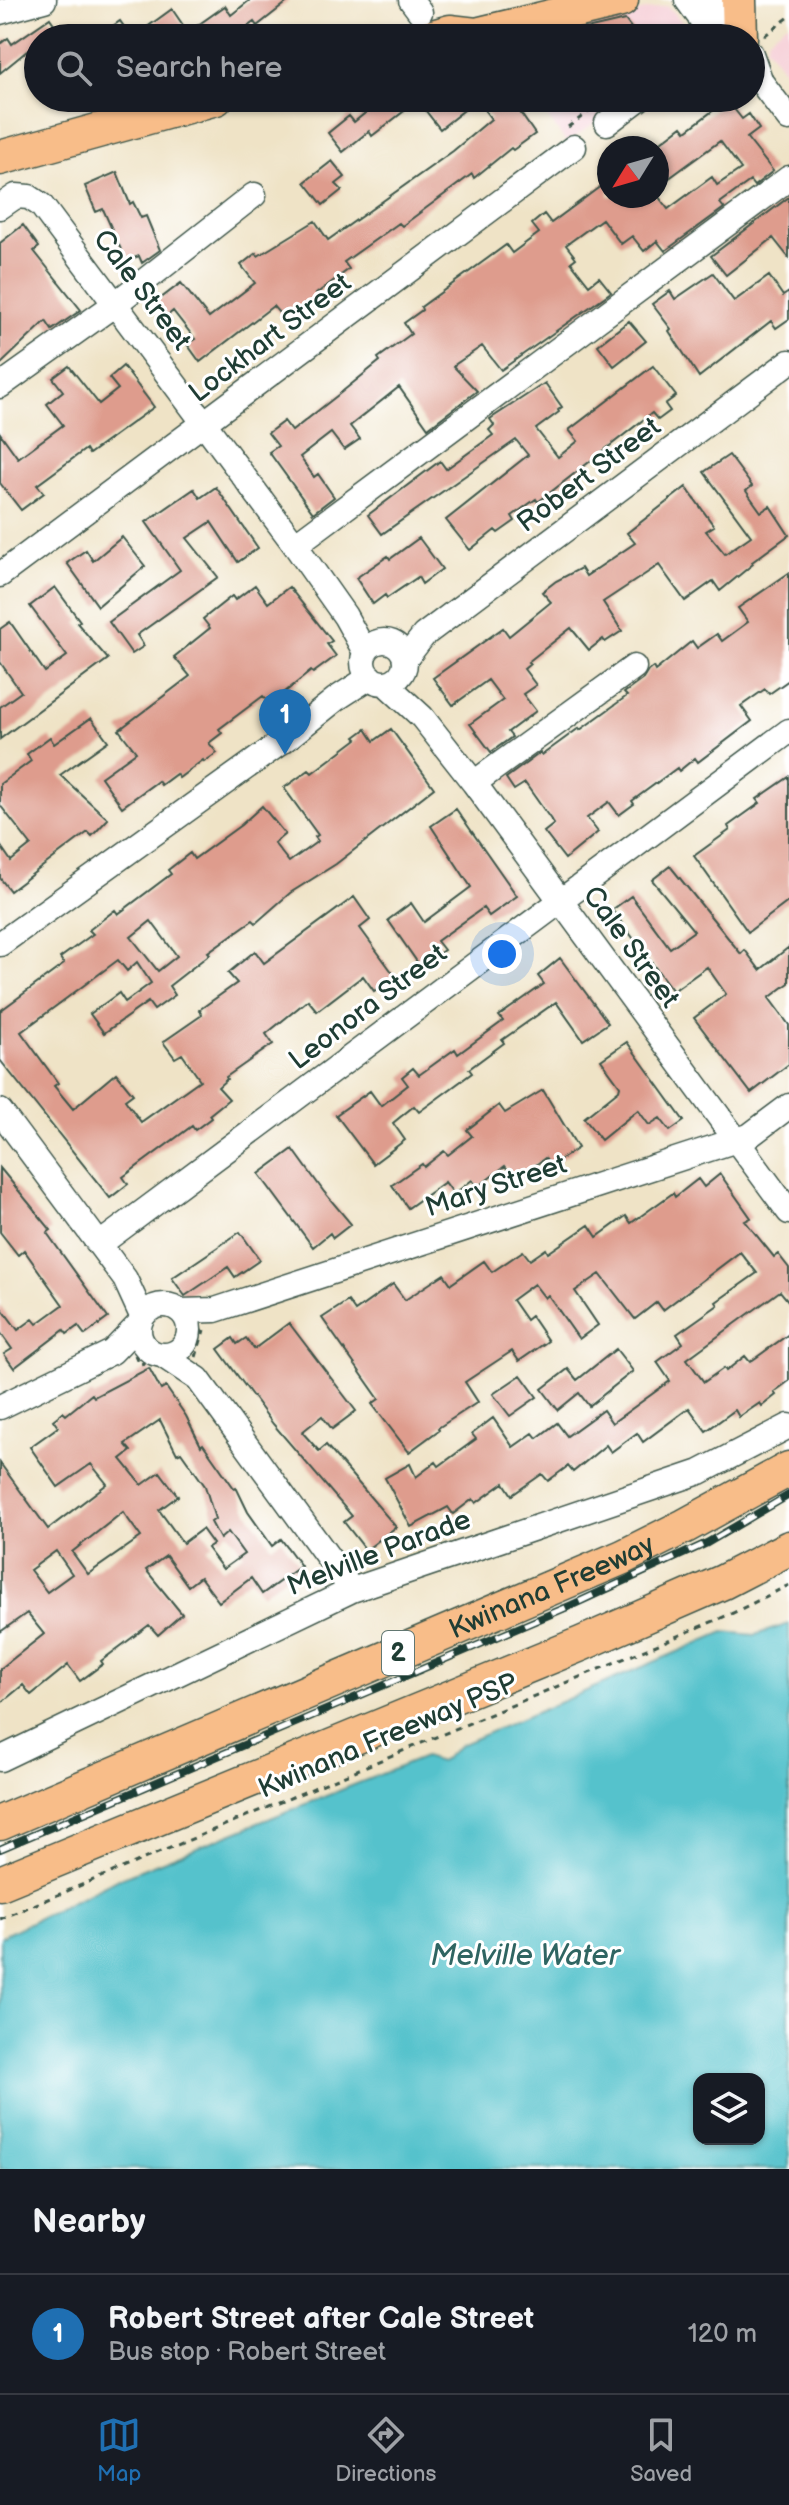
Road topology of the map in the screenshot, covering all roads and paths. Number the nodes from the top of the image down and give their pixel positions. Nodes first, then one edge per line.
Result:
1 (44, 0) edge
2 (515, 0) edge
3 (621, 0) edge
4 (687, 0) edge
5 (711, 0) edge
6 (0, 12) edge
7 (789, 17) edge
8 (428, 21) edge
9 (522, 24) edge
10 (721, 24) edge
11 (729, 24) edge
12 (765, 34) edge
13 (765, 91) edge
14 (164, 112) edge
15 (622, 112) edge
16 (789, 119) edge
17 (607, 123) dead end
18 (574, 147) dead end
19 (1, 156) edge
20 (789, 178) edge
21 (254, 195) dead end
22 (0, 207) edge
23 (115, 304) junction
24 (789, 362) edge
25 (0, 386) edge
26 (205, 424) junction
27 (295, 545) junction
28 (0, 575) edge
29 (382, 661) junction
30 (634, 667) dead end
31 (789, 731) edge
32 (474, 783) junction
33 (560, 901) junction
34 (0, 944) edge
35 (789, 1106) edge
36 (0, 1111) edge
37 (734, 1139) junction
38 (789, 1212) edge
39 (100, 1244) junction
40 (167, 1321) junction
41 (112, 1352) junction
42 (157, 1354) junction
43 (198, 1379) junction
44 (0, 1407) edge
45 (789, 1426) edge
46 (789, 1469) edge
47 (789, 1548) edge
48 (789, 1585) edge
49 (352, 1590) junction
50 (0, 1759) edge
51 (0, 1823) edge
52 (0, 1883) edge
53 (0, 1919) edge

1 - 6 street
2 - 8 highway
3 - 9 highway
4 - 10 street
5 - 11 street
7 - 12 path
13 - 16 street
14 - 19 highway
15 - 17 street
18 - 26 street, Lockhart Street
20 - 27 street
21 - 23 street
22 - 23 street, Cale Street
23 - 25 street
23 - 26 street, Cale Street
24 - 29 street, Robert Street
26 - 27 street, Cale Street
26 - 28 street, Lockhart Street
27 - 29 street, Cale Street
29 - 32 street, Cale Street
29 - 34 street, Robert Street
30 - 32 street
31 - 33 street, Leonora Street
32 - 33 street, Cale Street
33 - 37 street, Cale Street
33 - 39 street, Leonora Street
35 - 37 street, Mary Street
36 - 39 street
37 - 38 street, Cale Street
37 - 40 street, Mary Street
39 - 40 street
40 - 41 street
40 - 42 street
40 - 42 street, Mary Street
40 - 43 street
41 - 42 street
41 - 44 street
42 - 43 street
43 - 49 street
45 - 49 street, Melville Parade
46 - 51 highway, Kwinana Freeway / 2
47 - 52 highway, 2
48 - 53 path, Kwinana Freeway PSP
49 - 50 street, Melville Parade

